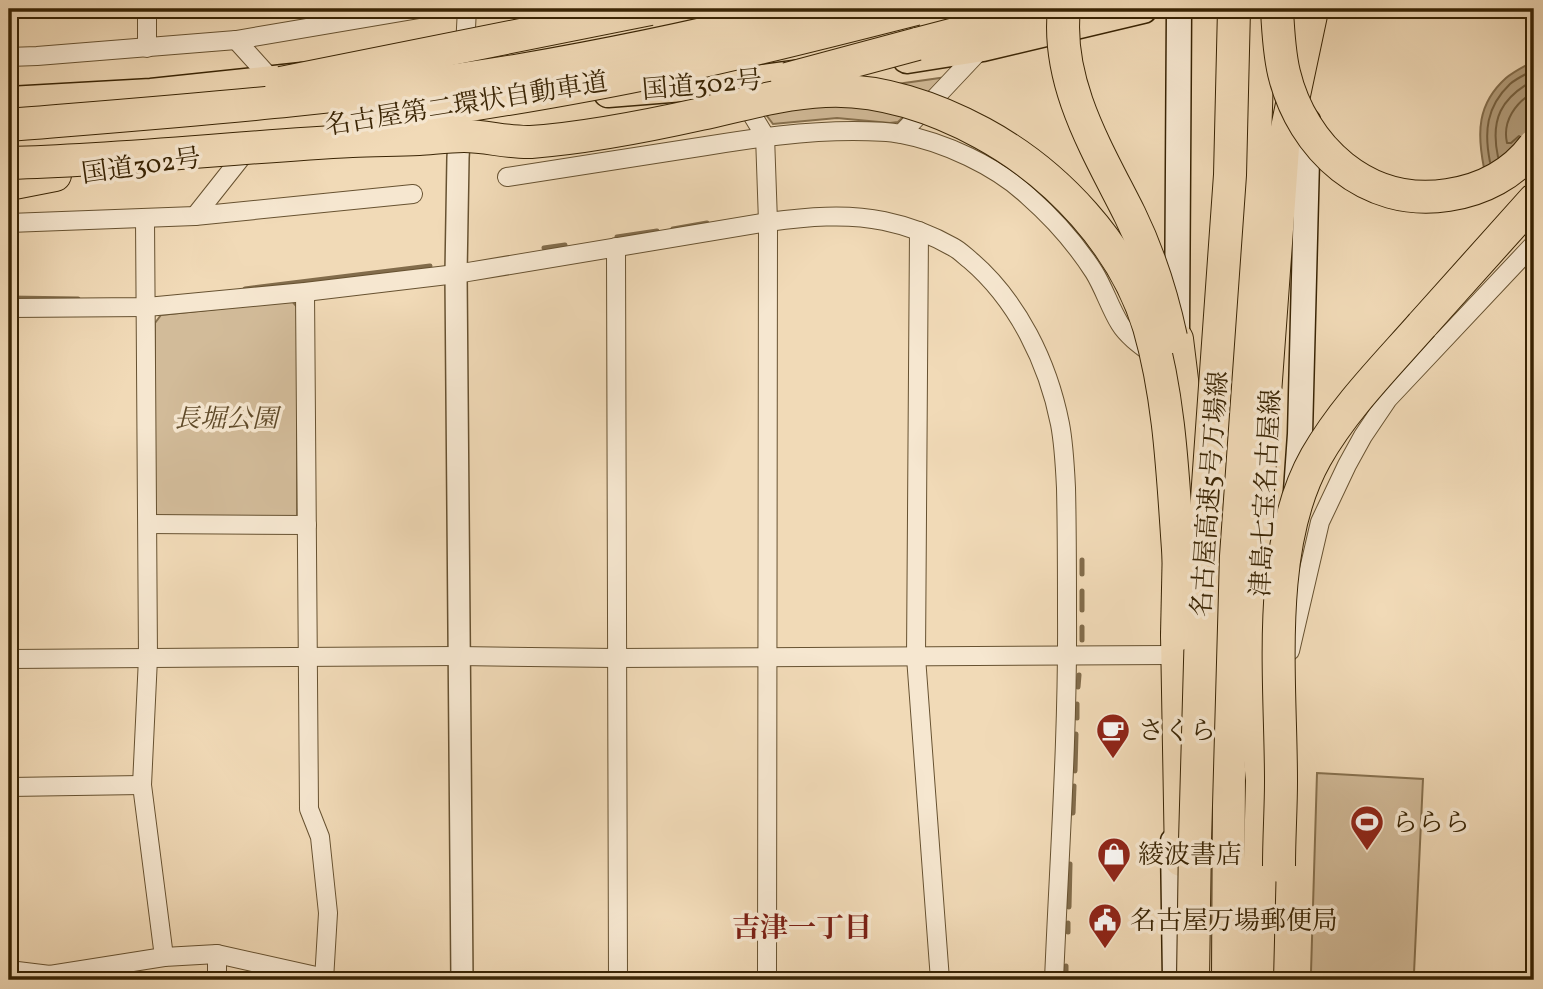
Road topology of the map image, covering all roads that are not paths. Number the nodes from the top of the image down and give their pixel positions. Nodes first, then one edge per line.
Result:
1 (147, 9) edge
2 (419, 9) edge
3 (467, 9) edge
4 (585, 9) edge
5 (650, 9) edge
6 (806, 9) edge
7 (916, 9) edge
8 (1050, 9) edge
9 (1063, 9) edge
10 (1143, 9) edge
11 (1179, 9) edge
12 (1234, 9) edge
13 (1259, 9) edge
14 (1277, 9) edge
15 (1312, 12) edge
16 (236, 40) junction
17 (465, 47) junction
18 (983, 47) junction
19 (147, 48) junction
20 (9, 57) edge
21 (273, 81) junction
22 (733, 83) junction
23 (9, 101) edge
24 (108, 117) junction
25 (463, 124) junction
26 (9, 125) edge
27 (901, 134) junction
28 (765, 136) junction
29 (1534, 146) edge
30 (248, 149) junction
31 (9, 156) edge
32 (9, 163) edge
33 (9, 175) edge
34 (55, 176) junction
35 (507, 177) dead end
36 (9, 184) edge
37 (413, 194) dead end
38 (1534, 194) edge
39 (1534, 200) edge
40 (195, 216) junction
41 (145, 218) junction
42 (768, 222) junction
43 (9, 223) edge
44 (919, 231) junction
45 (1522, 235) edge
46 (615, 247) junction
47 (456, 274) junction
48 (305, 292) junction
49 (147, 307) junction
50 (9, 308) edge
51 (1177, 339) junction
52 (1177, 395) junction
53 (148, 524) junction
54 (307, 525) junction
55 (1179, 563) junction
56 (1171, 655) junction
57 (458, 656) junction
58 (1067, 656) junction
59 (308, 657) junction
60 (767, 657) junction
61 (916, 657) junction
62 (148, 658) junction
63 (616, 658) junction
64 (9, 659) edge
65 (1285, 671) junction
66 (142, 785) junction
67 (9, 787) edge
68 (217, 954) junction
69 (164, 957) junction
70 (9, 970) edge
71 (50, 978) edge
72 (325, 979) edge
73 (217, 980) edge
74 (461, 980) edge
75 (618, 980) edge
76 (767, 980) edge
77 (940, 980) edge
78 (1054, 980) edge
79 (1175, 980) edge
80 (1185, 980) edge
81 (1193, 980) edge
82 (1208, 980) edge
83 (1228, 980) edge
84 (1257, 980) edge
85 (1266, 980) edge
86 (1275, 980) edge

1 - 19 street
2 - 16 street
3 - 17 street
4 - 17 highway
5 - 24 highway, bridge
6 - 24 highway, 名古屋第二環状自動車道, bridge
7 - 31 highway, 名古屋第二環状自動車道, bridge
8 - 25 highway, bridge
9 - 55 highway, bridge
10 - 18 highway, 国道302号
11 - 51 main road
12 - 81 highway, 名古屋高速5号万場線, bridge
13 - 83 highway, 名古屋高速5号万場線
14 - 29 highway, bridge
15 - 65 main road, 津島七宝名古屋線
15 - 84 highway
16 - 19 street
16 - 21 street
17 - 21 highway
17 - 25 street
18 - 22 highway, 国道302号
18 - 27 street
19 - 20 street
21 - 23 highway
22 - 25 highway, 国道302号
22 - 28 street
24 - 26 highway, 名古屋第二環状自動車道, bridge
25 - 30 highway, 国道302号
25 - 32 highway, bridge
25 - 47 street
25 - 55 highway, bridge
27 - 28 street
27 - 52 street
28 - 35 street
28 - 42 street
30 - 34 highway, 国道302号
30 - 40 street
33 - 34 highway, 国道302号
34 - 36 highway
37 - 40 street
38 - 45 highway
39 - 45 highway
40 - 41 street
41 - 43 street
41 - 49 street
42 - 44 street
42 - 46 street
42 - 60 street
44 - 58 street
44 - 61 street
45 - 65 street
45 - 86 highway, bridge
46 - 47 street
46 - 63 street
47 - 48 street
47 - 57 street
48 - 49 street
48 - 54 street
49 - 50 street
49 - 53 street
51 - 52 main road
51 - 82 highway, bridge
52 - 56 main road
53 - 54 street
53 - 62 street
54 - 59 street
55 - 80 highway, bridge
56 - 58 street
56 - 79 main road
57 - 59 street
57 - 63 street
57 - 74 street
58 - 61 street
58 - 78 street
59 - 62 street
59 - 72 street
60 - 61 street
60 - 63 street
60 - 76 street
61 - 77 street
62 - 64 street
62 - 66 street
63 - 75 street
65 - 85 main road, 津島七宝名古屋線
66 - 67 street
66 - 69 street
68 - 69 street
68 - 72 street
68 - 73 street
69 - 71 street
70 - 71 street

